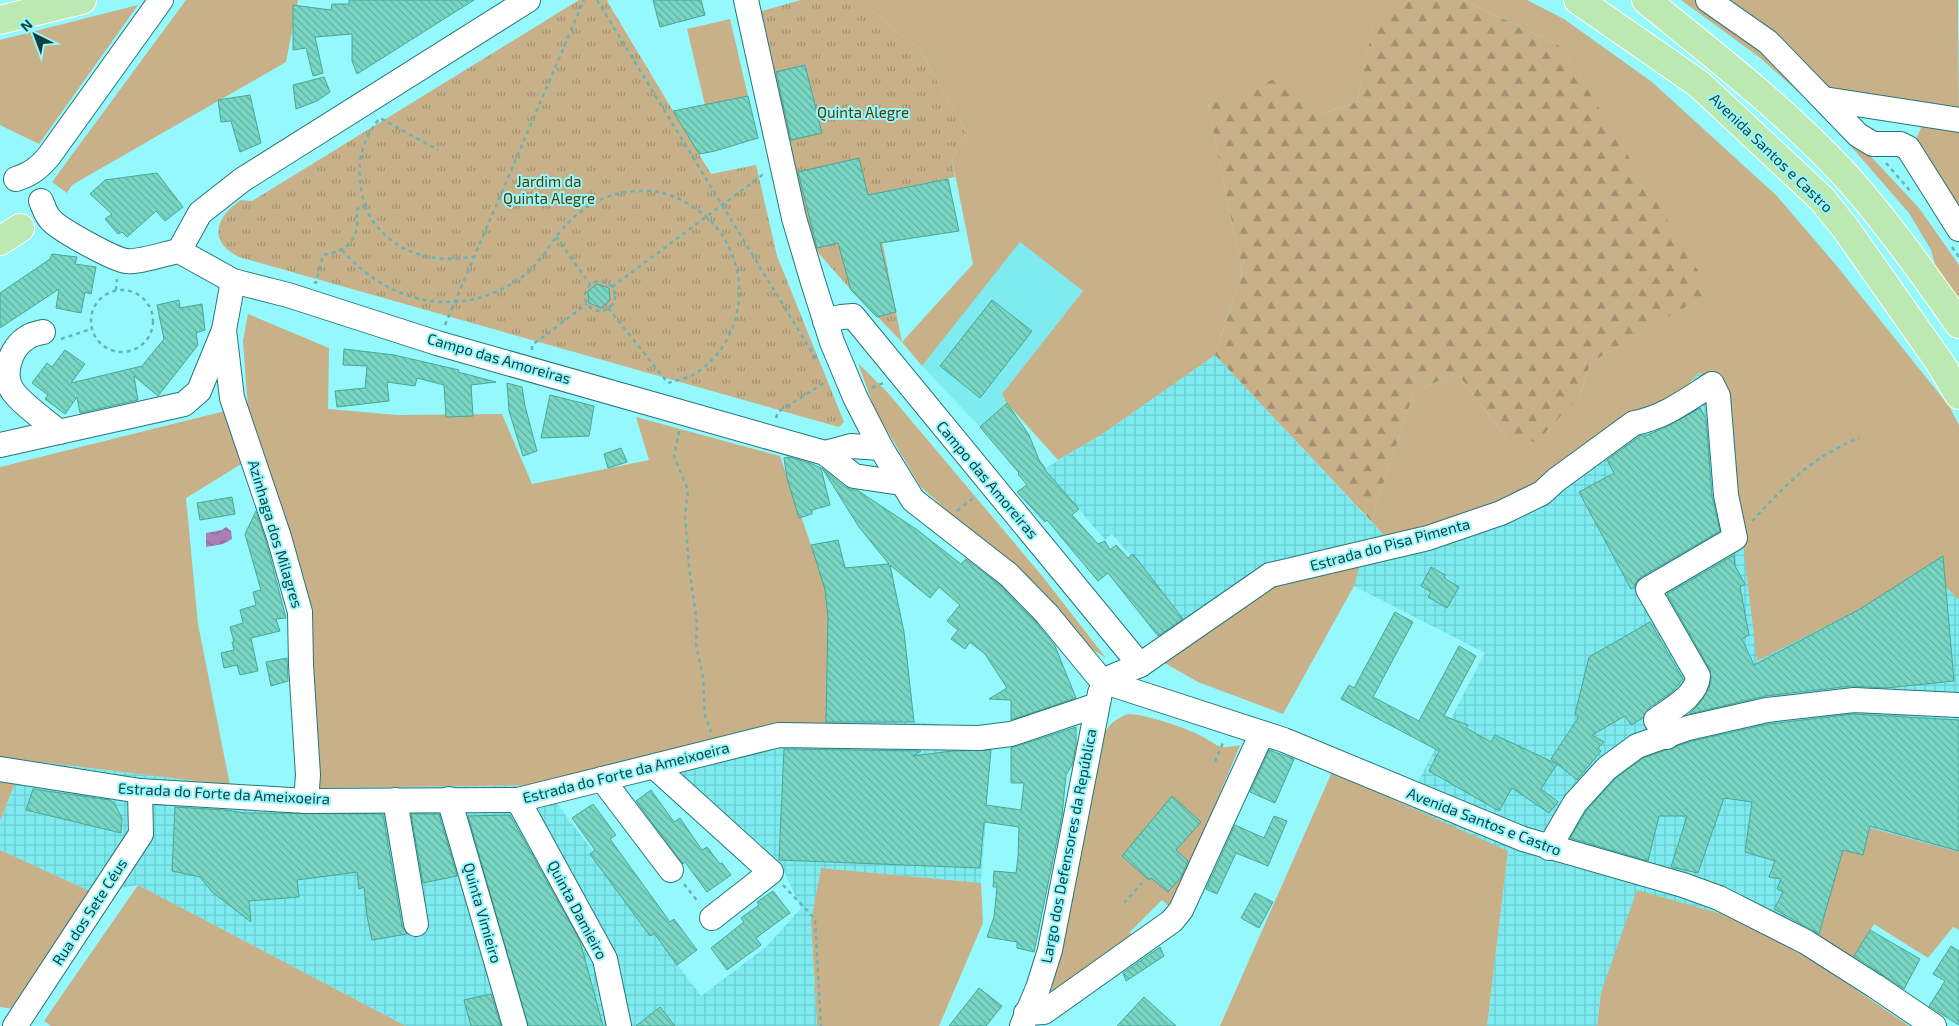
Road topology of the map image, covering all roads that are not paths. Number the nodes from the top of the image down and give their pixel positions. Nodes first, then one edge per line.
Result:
1 (82, 0) edge
2 (161, 0) edge
3 (528, 0) edge
4 (746, 0) edge
5 (1578, 0) edge
6 (1646, 0) edge
7 (1708, 0) edge
8 (0, 20) edge
9 (1824, 99) junction
10 (1919, 113) junction
11 (1959, 120) edge
12 (1908, 148) junction
13 (49, 156) junction
14 (6, 181) edge
15 (40, 198) junction
16 (12, 229) edge
17 (1959, 229) edge
18 (65, 231) junction
19 (179, 251) junction
20 (233, 281) junction
21 (825, 321) junction
22 (1959, 324) edge
23 (224, 330) junction
24 (43, 332) road end
25 (1959, 394) edge
26 (59, 432) junction
27 (0, 445) edge
28 (881, 448) junction
29 (825, 453) junction
30 (902, 483) junction
31 (1140, 665) junction
32 (1102, 681) junction
33 (1097, 705) junction
34 (1959, 705) edge
35 (1262, 734) junction
36 (1667, 737) junction
37 (655, 767) junction
38 (0, 768) edge
39 (602, 779) junction
40 (140, 791) junction
41 (449, 799) junction
42 (306, 800) junction
43 (395, 800) junction
44 (518, 800) junction
45 (1549, 848) junction
46 (671, 870) road end
47 (712, 918) road end
48 (416, 924) dead end
49 (1038, 988) junction
50 (1024, 1020) edge
51 (17, 1022) edge
52 (515, 1026) edge
53 (619, 1026) edge
54 (1005, 1026) edge
55 (1934, 1026) edge

1 - 8 main road
2 - 13 street
3 - 19 street
4 - 21 street
5 - 25 main road, Avenida Santos e Castro
6 - 22 main road
7 - 9 street
9 - 10 street
9 - 12 street
10 - 11 street
10 - 12 street
12 - 17 street
13 - 14 street
13 - 15 street
14 - 15 street
15 - 16 street
15 - 18 street
16 - 18 street
18 - 19 street
19 - 20 street, Campo das Amoreiras
20 - 23 street
20 - 29 street, Campo das Amoreiras
21 - 28 street
21 - 31 street, Campo das Amoreiras
23 - 26 street
23 - 42 street, Azinhaga dos Milagres
24 - 26 street
26 - 27 street
28 - 29 street
28 - 30 street
29 - 30 street, Campo das Amoreiras
30 - 32 street
31 - 32 street, Estrada do Pisa Pimenta
31 - 36 street, Estrada do Pisa Pimenta
32 - 33 street, Largo dos Defensores da República
32 - 35 street, Avenida Santos e Castro
33 - 37 street, Estrada do Forte da Ameixoeira
33 - 49 street, Largo dos Defensores da República
34 - 36 street
35 - 45 street, Avenida Santos e Castro
35 - 50 street, Largo dos Defensores da República
36 - 45 street
37 - 39 street, Estrada do Forte da Ameixoeira
37 - 47 street
38 - 40 street, Estrada do Forte da Ameixoeira
39 - 44 street, Estrada do Forte da Ameixoeira
39 - 46 street
40 - 42 street, Estrada do Forte da Ameixoeira
40 - 51 street, Rua dos Sete Céus
41 - 43 street, Estrada do Forte da Ameixoeira
41 - 44 street, Estrada do Forte da Ameixoeira
41 - 52 street, Quinta Vimieiro
42 - 43 street, Estrada do Forte da Ameixoeira
43 - 48 street
44 - 53 street, Quinta Damieiro
45 - 55 street, Avenida Santos e Castro
49 - 50 street, Largo dos Defensores da República
49 - 54 street

